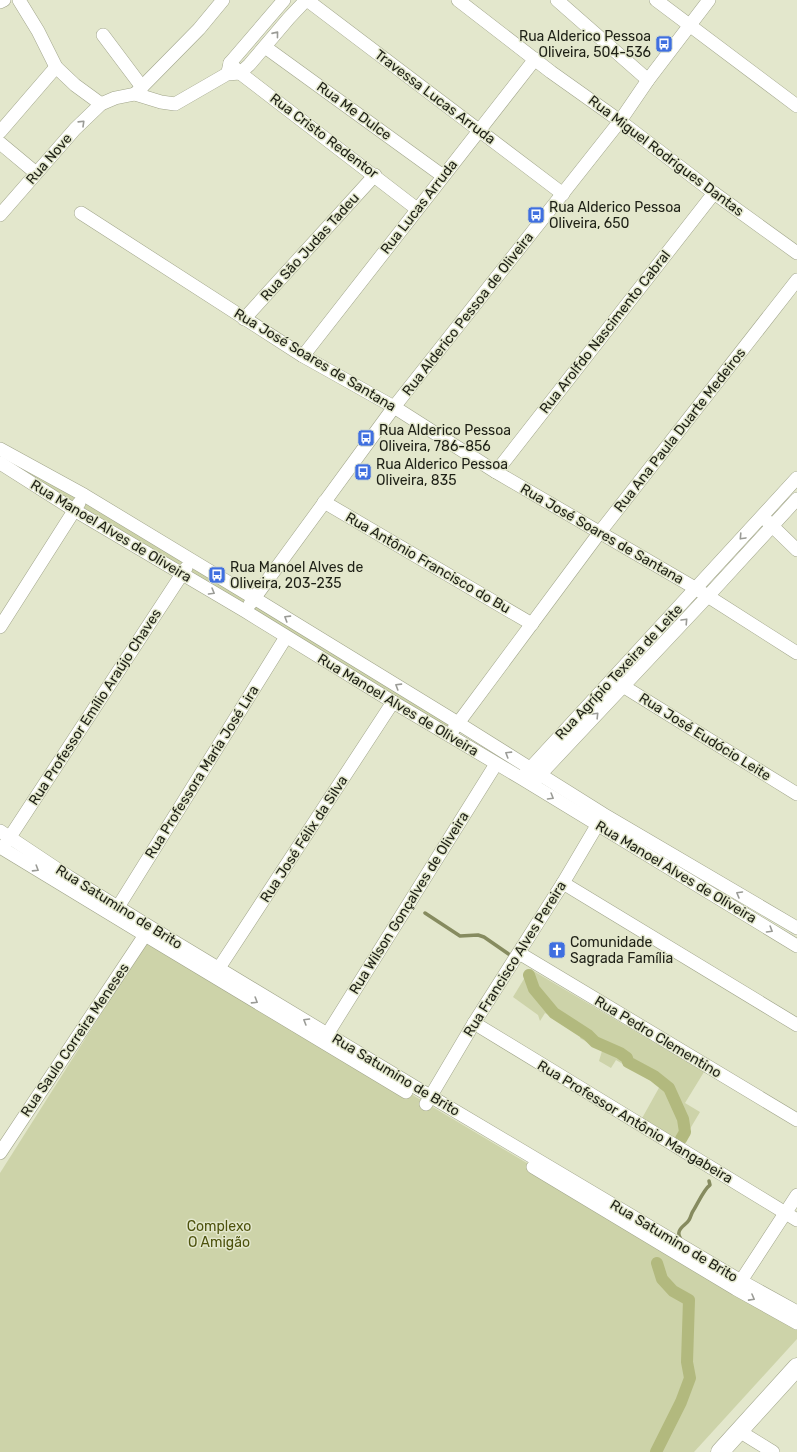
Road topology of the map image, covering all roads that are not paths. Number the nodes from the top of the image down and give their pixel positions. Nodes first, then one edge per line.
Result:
1 (4, 0) edge
2 (19, 0) edge
3 (223, 0) edge
4 (284, 0) edge
5 (307, 0) edge
6 (458, 0) edge
7 (557, 0) edge
8 (656, 0) edge
9 (709, 0) edge
10 (0, 2) edge
11 (690, 26) junction
12 (103, 35) dead end
13 (265, 47) junction
14 (535, 59) junction
15 (56, 67) junction
16 (232, 70) junction
17 (648, 80) junction
18 (138, 91) junction
19 (100, 104) junction
20 (797, 106) edge
21 (620, 121) junction
22 (480, 130) junction
23 (0, 132) edge
24 (0, 143) edge
25 (36, 173) junction
26 (375, 175) junction
27 (443, 176) junction
28 (714, 193) junction
29 (563, 194) junction
30 (418, 209) junction
31 (81, 213) dead end
32 (0, 215) edge
33 (797, 253) edge
34 (797, 280) edge
35 (244, 319) junction
36 (303, 356) junction
37 (394, 407) junction
38 (0, 449) edge
39 (0, 462) edge
40 (496, 472) junction
41 (797, 478) edge
42 (84, 495) junction
43 (797, 499) edge
44 (324, 502) junction
45 (74, 510) junction
46 (762, 516) junction
47 (772, 525) junction
48 (600, 532) junction
49 (797, 550) edge
50 (191, 560) junction
51 (182, 574) junction
52 (695, 588) junction
53 (708, 596) junction
54 (254, 598) junction
55 (245, 611) junction
56 (532, 624) junction
57 (0, 627) edge
58 (286, 637) junction
59 (797, 653) edge
60 (618, 683) junction
61 (393, 702) junction
62 (458, 723) junction
63 (449, 735) junction
64 (496, 764) junction
65 (531, 776) junction
66 (797, 794) edge
67 (600, 820) junction
68 (5, 834) edge
69 (1, 850) edge
70 (563, 883) junction
71 (118, 908) junction
72 (797, 928) edge
73 (147, 932) junction
74 (797, 946) edge
75 (519, 953) junction
76 (216, 972) junction
77 (474, 1023) junction
78 (797, 1025) edge
79 (325, 1038) junction
80 (428, 1100) junction
81 (797, 1120) edge
82 (0, 1153) edge
83 (797, 1195) edge
84 (785, 1213) junction
85 (797, 1220) edge
86 (738, 1285) junction
87 (797, 1312) edge
88 (797, 1323) edge
89 (797, 1367) edge
90 (739, 1432) junction
91 (720, 1452) edge
92 (773, 1452) edge

1 - 10 street
2 - 15 street
3 - 18 street
4 - 16 street
13 -> 5 street
5 - 22 street, Travessa Lucas Arruda
6 - 14 street, Rua Miguel Rodrigues Dantas
7 - 17 street
8 - 11 street
9 - 11 street, Rua Alderico Pessoa de Oliveira
11 - 17 street, Rua Alderico Pessoa de Oliveira
11 - 20 street
12 - 18 street
13 - 16 street
13 - 27 street, Rua Me Dulce
14 - 21 street, Rua Miguel Rodrigues Dantas
14 - 22 street, Rua Lucas Arruda
15 - 19 street
15 - 23 street
16 - 18 street
16 - 26 street, Rua Cristo Redentor
17 - 21 street, Rua Alderico Pessoa de Oliveira
18 - 19 street
25 -> 19 street, Rua Nove
21 - 28 street, Rua Miguel Rodrigues Dantas
21 - 29 street, Rua Alderico Pessoa de Oliveira
22 - 27 street, Rua Lucas Arruda
22 - 29 street, Travessa Lucas Arruda
24 - 25 street
25 - 32 street, Rua Nove
26 - 30 street, Rua Cristo Redentor
26 - 35 street, Rua São Judas Tadeu
27 - 30 street, Rua Lucas Arruda
28 - 33 street, Rua Miguel Rodrigues Dantas
28 - 40 street, Rua Arolfdo Nascimento Cabral
29 - 37 street, Rua Alderico Pessoa de Oliveira
30 - 36 street, Rua Lucas Arruda
31 - 35 street, Rua José Soares de Santana
34 - 48 street, Rua Ana Paula Duarte Medeiros
35 - 36 street, Rua José Soares de Santana
36 - 37 street, Rua José Soares de Santana
37 - 40 street, Rua José Soares de Santana
37 - 44 street, Rua Alderico Pessoa de Oliveira
38 - 42 street, Rua Manoel Alves de Oliveira
39 - 45 street, Rua Manoel Alves de Oliveira
40 - 48 street, Rua José Soares de Santana
41 - 46 street, Rua Agrípio Texeira de Leite
42 - 45 street
42 - 50 street, Rua Manoel Alves de Oliveira
43 - 47 street, Rua Agrípio Texeira de Leite
44 - 54 street, Rua Alderico Pessoa de Oliveira
44 - 56 street, Rua Antônio Francisco do Bu
45 - 51 street, Rua Manoel Alves de Oliveira
45 - 57 street
46 - 47 street
46 -> 52 street, Rua Agrípio Texeira de Leite
47 - 49 street
47 - 53 street, Rua Agrípio Texeira de Leite
48 - 52 street, Rua José Soares de Santana
48 - 56 street, Rua Ana Paula Duarte Medeiros
50 - 51 street, Rua Professor Emílio Araújo Chaves
50 - 54 street, Rua Manoel Alves de Oliveira
51 -> 55 street, Rua Manoel Alves de Oliveira
51 - 68 street, Rua Professor Emílio Araújo Chaves
52 - 53 street, Rua José Soares de Santana
52 - 60 street, Rua Agrípio Texeira de Leite
53 - 59 street, Rua José Soares de Santana
60 -> 53 street, Rua Agrípio Texeira de Leite
54 - 55 street, Rua Alderico Pessoa de Oliveira
62 -> 54 street, Rua Manoel Alves de Oliveira
55 - 58 street, Rua Manoel Alves de Oliveira
56 - 62 street, Rua Ana Paula Duarte Medeiros
58 - 61 street, Rua Manoel Alves de Oliveira
58 - 71 street, Rua Professora Maria José Lira
60 - 65 street, Rua Agrípio Texeira de Leite
60 - 66 street, Rua José Eudócio Leite
61 - 63 street, Rua Manoel Alves de Oliveira
61 - 76 street, Rua José Félix da Silva
62 - 63 street, Rua Ana Paula Duarte Medeiros
65 -> 62 street, Rua Manoel Alves de Oliveira
63 - 64 street, Rua Manoel Alves de Oliveira
64 - 65 street, Rua Manoel Alves de Oliveira
64 - 79 street, Rua Wilson Gonçalves de Oliveira
65 - 67 street, Rua Manoel Alves de Oliveira
67 - 70 street, Rua Francisco Alves Pereira
72 -> 67 street, Rua Manoel Alves de Oliveira
67 -> 74 street, Rua Manoel Alves de Oliveira
68 - 69 street, Rua Professor Emílio Araújo Chaves
68 - 71 street, Rua Satumino de Brito
69 -> 73 street, Rua Satumino de Brito
70 - 75 street, Rua Francisco Alves Pereira
70 - 78 street
71 - 73 street, Rua Satumino de Brito
73 - 76 street, Rua Satumino de Brito
73 - 82 street, Rua Saulo Correira Meneses
75 - 77 street, Rua Francisco Alves Pereira
75 - 81 street, Rua Pedro Clementino
76 - 79 street, Rua Satumino de Brito
77 - 80 street, Rua Francisco Alves Pereira
77 - 84 street, Rua Professor Antônio Mangabeira
79 - 80 street, Rua Satumino de Brito
80 - 86 street, Rua Satumino de Brito
83 - 84 street
84 - 85 street, Rua Professor Antônio Mangabeira
84 - 86 street
86 - 87 street, Rua Satumino de Brito
86 -> 88 street, Rua Satumino de Brito
89 - 90 main road
90 - 91 main road
90 - 92 street

